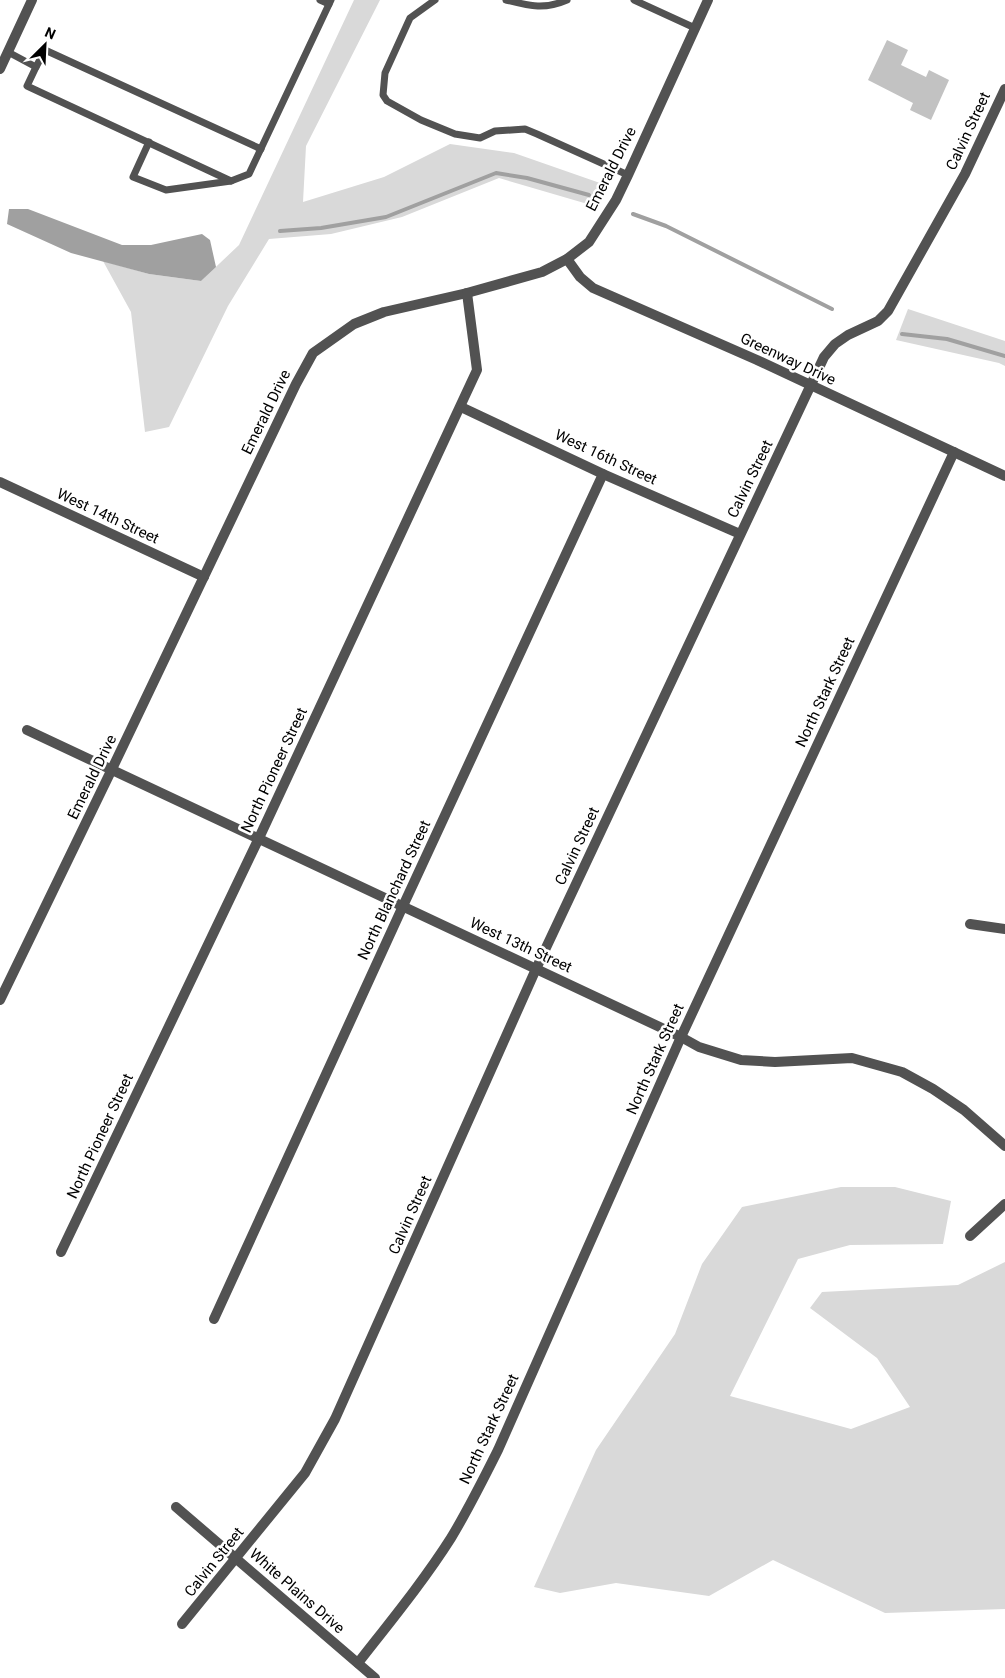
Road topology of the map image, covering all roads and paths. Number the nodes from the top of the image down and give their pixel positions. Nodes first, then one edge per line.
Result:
1 (32, 0) edge
2 (320, 0) edge
3 (435, 0) edge
4 (506, 0) edge
5 (567, 0) edge
6 (634, 0) edge
7 (708, 0) edge
8 (330, 2) edge
9 (695, 28) junction
10 (8, 52) junction
11 (36, 66) junction
12 (0, 69) edge
13 (1005, 90) edge
14 (149, 142) junction
15 (261, 149) junction
16 (628, 175) junction
17 (231, 181) junction
18 (567, 259) junction
19 (467, 294) junction
20 (811, 386) junction
21 (461, 407) junction
22 (954, 452) junction
23 (604, 474) junction
24 (1005, 476) edge
25 (0, 482) edge
26 (740, 534) junction
27 (204, 577) junction
28 (27, 730) dead end
29 (112, 769) junction
30 (259, 838) junction
31 (403, 906) junction
32 (970, 924) dead end
33 (1005, 928) edge
34 (536, 969) junction
35 (0, 1000) edge
36 (681, 1036) junction
37 (1005, 1146) edge
38 (1005, 1204) edge
39 (970, 1236) dead end
40 (61, 1252) dead end
41 (214, 1319) dead end
42 (176, 1507) dead end
43 (237, 1559) junction
44 (182, 1624) dead end
45 (358, 1663) junction
46 (375, 1678) edge

1 - 10 street
2 - 8 lane
3 - 16 lane
4 - 5 lane
6 - 9 lane
7 - 9 street, Emerald Drive
8 - 15 lane
9 - 16 street, Emerald Drive
10 - 11 lane
10 - 12 street
11 - 14 lane
11 - 15 lane
13 - 20 street, Calvin Street
14 - 17 lane
14 - 17 lane
15 - 17 lane
16 - 18 street, Emerald Drive
18 - 19 street, Emerald Drive
18 - 20 street, Greenway Drive
19 - 21 street, North Pioneer Street
19 - 27 street, Emerald Drive
20 - 22 street, Greenway Drive
20 - 26 street, Calvin Street
21 - 23 street, West 16th Street
21 - 30 street, North Pioneer Street
22 - 24 street, Greenway Drive
22 - 36 street, North Stark Street
23 - 26 street, West 16th Street
23 - 31 street, North Blanchard Street
25 - 27 street, West 14th Street
26 - 34 street, Calvin Street
27 - 29 street, Emerald Drive
28 - 29 street, West 13th Street
29 - 30 street, West 13th Street
29 - 35 street, Emerald Drive
30 - 31 street, West 13th Street
30 - 40 street, North Pioneer Street
31 - 34 street, West 13th Street
31 - 41 street, North Blanchard Street
32 - 33 street
34 - 36 street, West 13th Street
34 - 43 street, Calvin Street
36 - 37 street, West 13th Street
36 - 45 street, North Stark Street
38 - 39 street
42 - 43 street, White Plains Drive
43 - 44 street, Calvin Street
43 - 45 street, White Plains Drive
45 - 46 street, White Plains Drive

